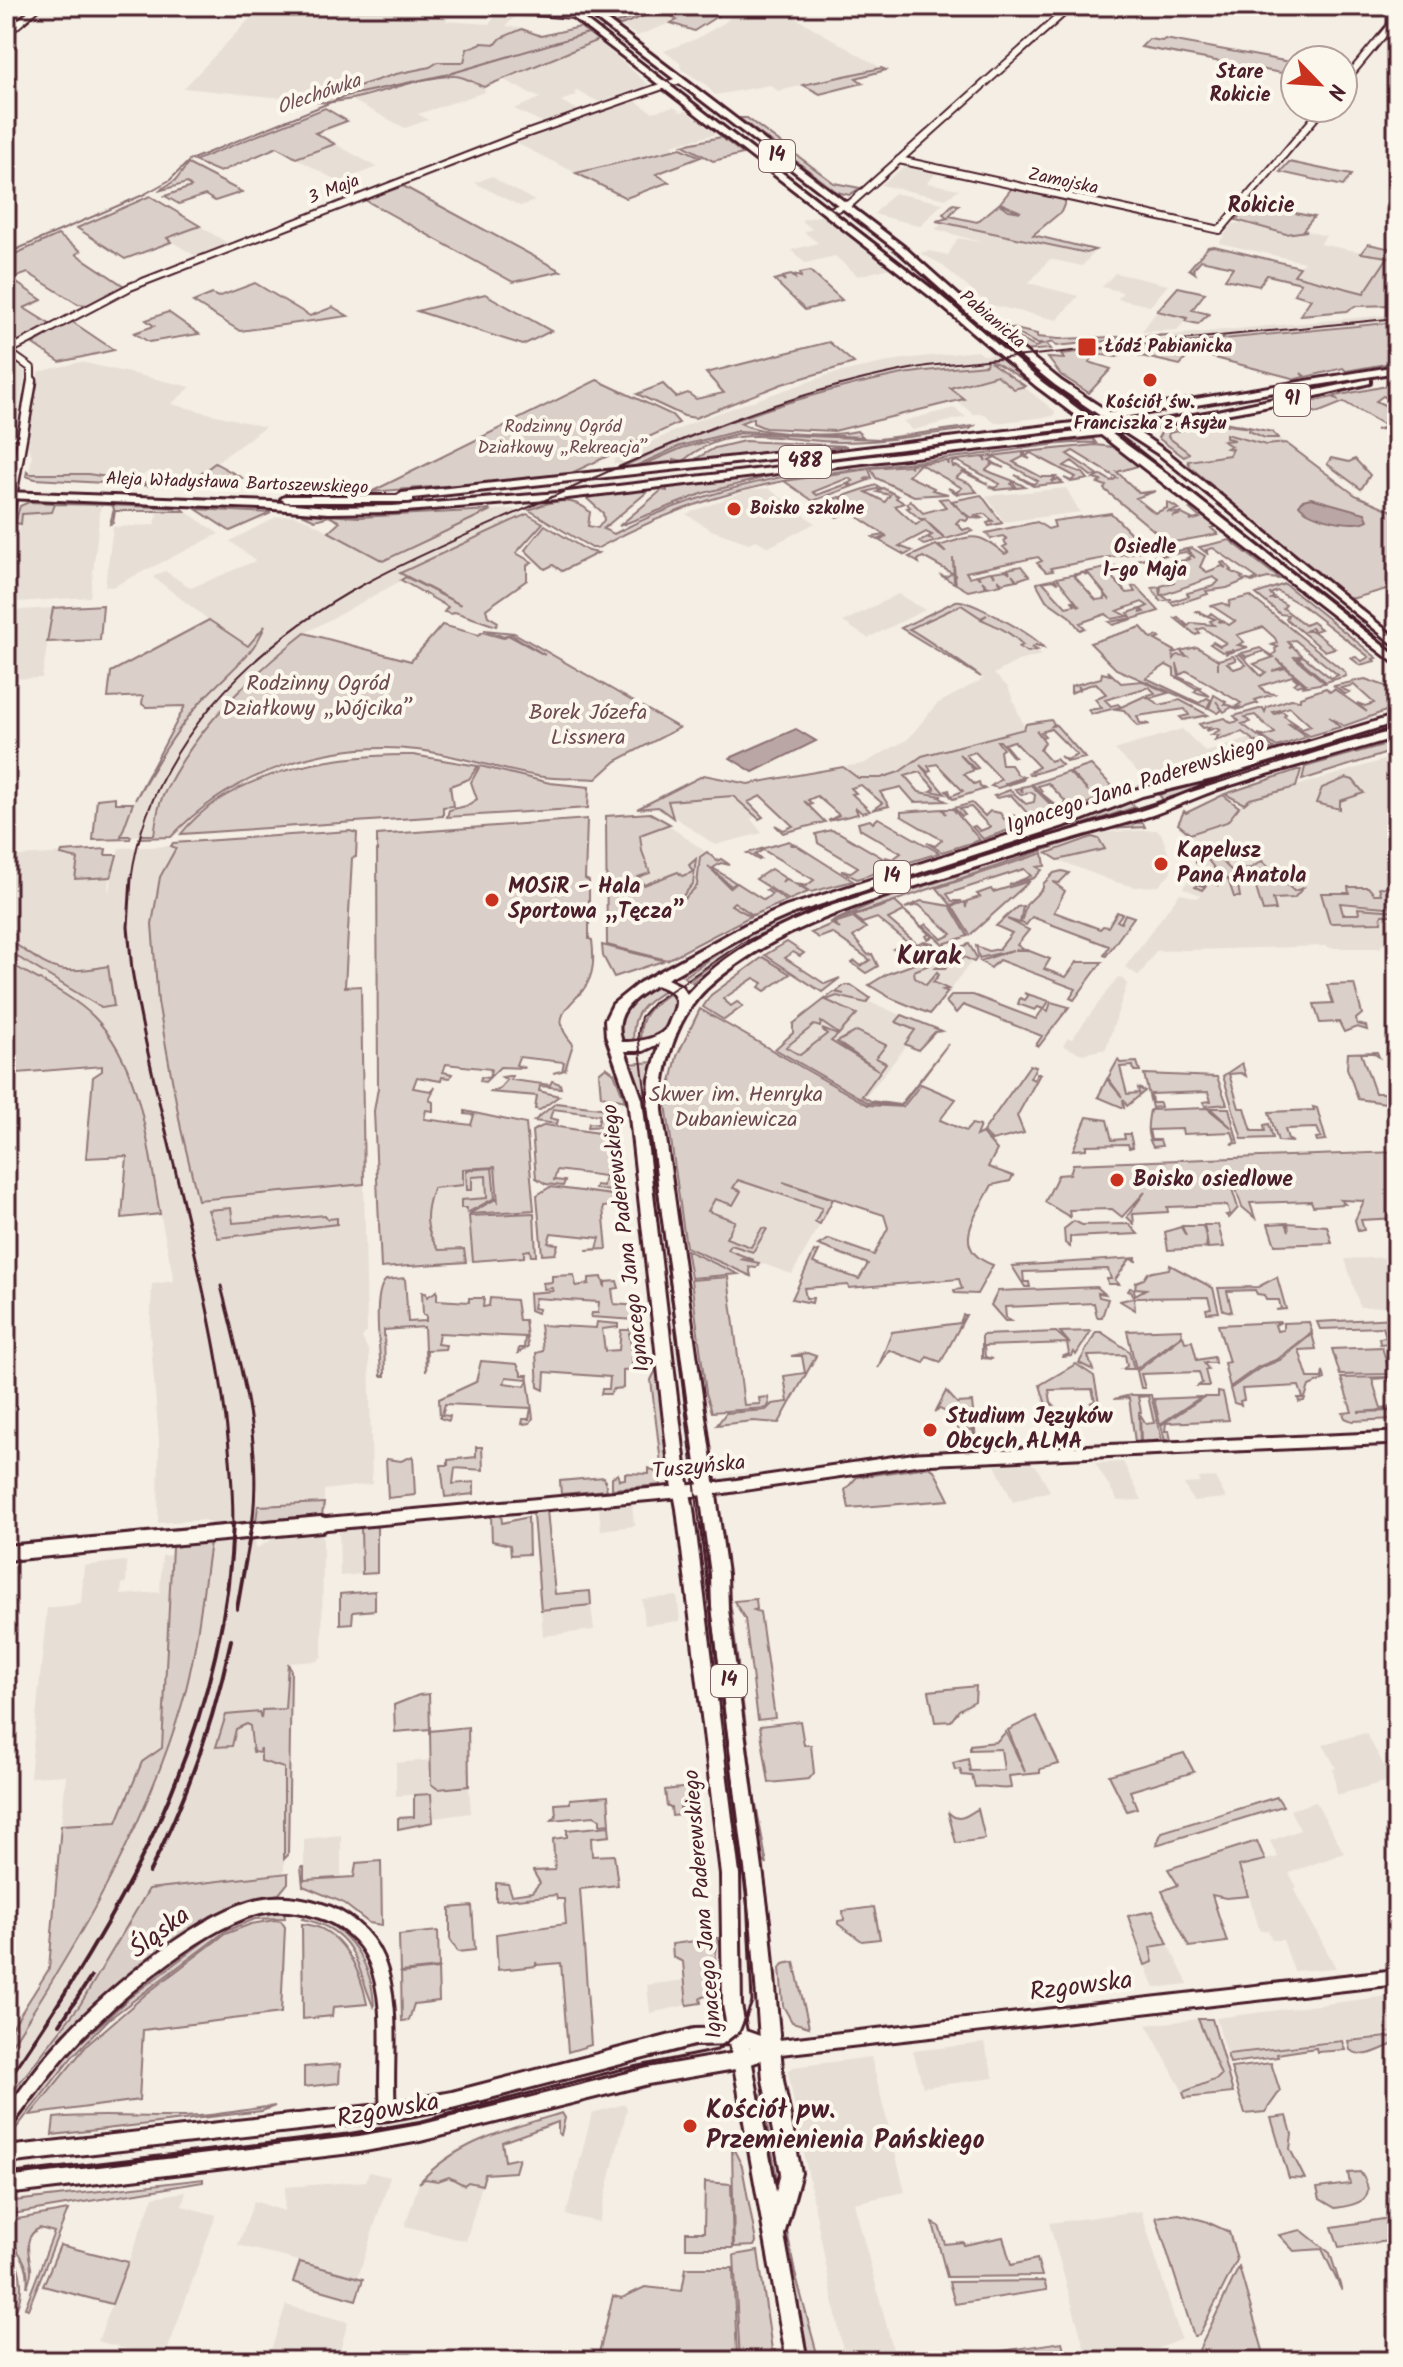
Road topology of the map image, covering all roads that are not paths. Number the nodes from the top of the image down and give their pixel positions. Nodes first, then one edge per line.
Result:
1 (39, 6) edge
2 (457, 6) edge
3 (562, 6) edge
4 (583, 6) edge
5 (1071, 6) edge
6 (574, 15) junction
7 (1397, 18) edge
8 (6, 34) edge
9 (1359, 64) edge
10 (680, 80) junction
11 (664, 85) junction
12 (1309, 124) edge
13 (899, 160) junction
14 (861, 194) junction
15 (832, 196) junction
16 (846, 207) junction
17 (827, 212) junction
18 (1397, 369) edge
19 (1397, 375) edge
20 (1350, 378) junction
21 (1367, 381) junction
22 (1061, 400) junction
23 (1109, 416) junction
24 (1060, 422) junction
25 (1085, 424) junction
26 (1132, 424) junction
27 (1159, 426) junction
28 (1107, 434) junction
29 (1151, 444) junction
30 (12, 491) edge
31 (376, 500) junction
32 (262, 505) junction
33 (6, 529) edge
34 (1375, 628) junction
35 (1360, 632) junction
36 (1397, 644) edge
37 (1397, 662) edge
38 (1397, 718) edge
39 (1397, 733) edge
40 (655, 980) junction
41 (684, 1010) junction
42 (673, 1032) junction
43 (616, 1047) junction
44 (1397, 1438) edge
45 (706, 1489) junction
46 (682, 1491) junction
47 (6, 1553) edge
48 (1397, 1977) edge
49 (737, 2036) junction
50 (771, 2048) junction
51 (741, 2060) junction
52 (388, 2112) junction
53 (6, 2121) edge
54 (6, 2155) edge
55 (6, 2186) edge
56 (774, 2236) junction
57 (797, 2361) edge

1 - 8 street
2 - 6 street
3 - 6 main road, Pabianicka / 14
4 - 10 main road, Pabianicka / 14
5 - 13 street
6 - 11 main road, Pabianicka / 14
7 - 9 street
10 - 11 street, 3 Maja
10 - 15 main road, Pabianicka / 14
11 - 17 main road, Pabianicka / 14
11 - 30 street, 3 Maja
12 - 13 street, Zamojska
13 - 14 street
14 - 15 street
14 - 16 street
15 - 16 main road, Pabianicka / 14
16 - 17 street
16 - 23 main road, Pabianicka / 14
17 - 22 main road, Pabianicka / 14
18 - 20 main road
19 - 21 main road
20 - 23 main road
20 - 26 main road
21 - 26 main road
21 - 27 main road, 91
22 - 24 main road
22 - 25 main road, Pabianicka / 14
23 - 25 main road
23 - 26 main road, Pabianicka / 14
24 - 25 main road
24 - 31 main road
25 - 28 main road, Pabianicka / 14
25 - 31 main road, Aleja Władysława Bartoszewskiego / 488
25 - 32 main road, Aleja Władysława Bartoszewskiego / 488
26 - 27 main road
26 - 28 main road
26 - 29 main road, Pabianicka / 14
27 - 29 main road
28 - 32 main road
28 - 35 main road, Pabianicka / 14
29 - 34 main road, Pabianicka / 14
30 - 31 main road, Aleja Władysława Bartoszewskiego / 488
30 - 32 main road, Aleja Władysława Bartoszewskiego / 488
30 - 33 street
34 - 35 main road
34 - 36 main road, Pabianicka / 14
35 - 37 main road, Pabianicka / 14
38 - 40 main road, Ignacego Jana Paderewskiego / 14
39 - 41 main road, Ignacego Jana Paderewskiego / 14
40 - 41 main road
40 - 43 main road, Ignacego Jana Paderewskiego / 14
41 - 42 main road, Ignacego Jana Paderewskiego / 14
42 - 43 main road
42 - 45 main road, Ignacego Jana Paderewskiego / 14
43 - 46 main road, Ignacego Jana Paderewskiego / 14
44 - 45 street, Tuszyńska
45 - 46 street, Tuszyńska
45 - 50 main road, Ignacego Jana Paderewskiego / 14
46 - 47 street, Tuszyńska
46 - 49 main road, Ignacego Jana Paderewskiego / 14
48 - 50 street, Rzgowska
49 - 50 main road, Rzgowska
49 - 51 main road, Ignacego Jana Paderewskiego / 14
49 - 52 main road, Rzgowska
50 - 51 main road, Rzgowska
50 - 56 main road, 14
51 - 55 main road, Rzgowska
51 - 56 main road, 14
52 - 53 street, Śląska
52 - 54 main road, Rzgowska
56 - 57 main road, 14

